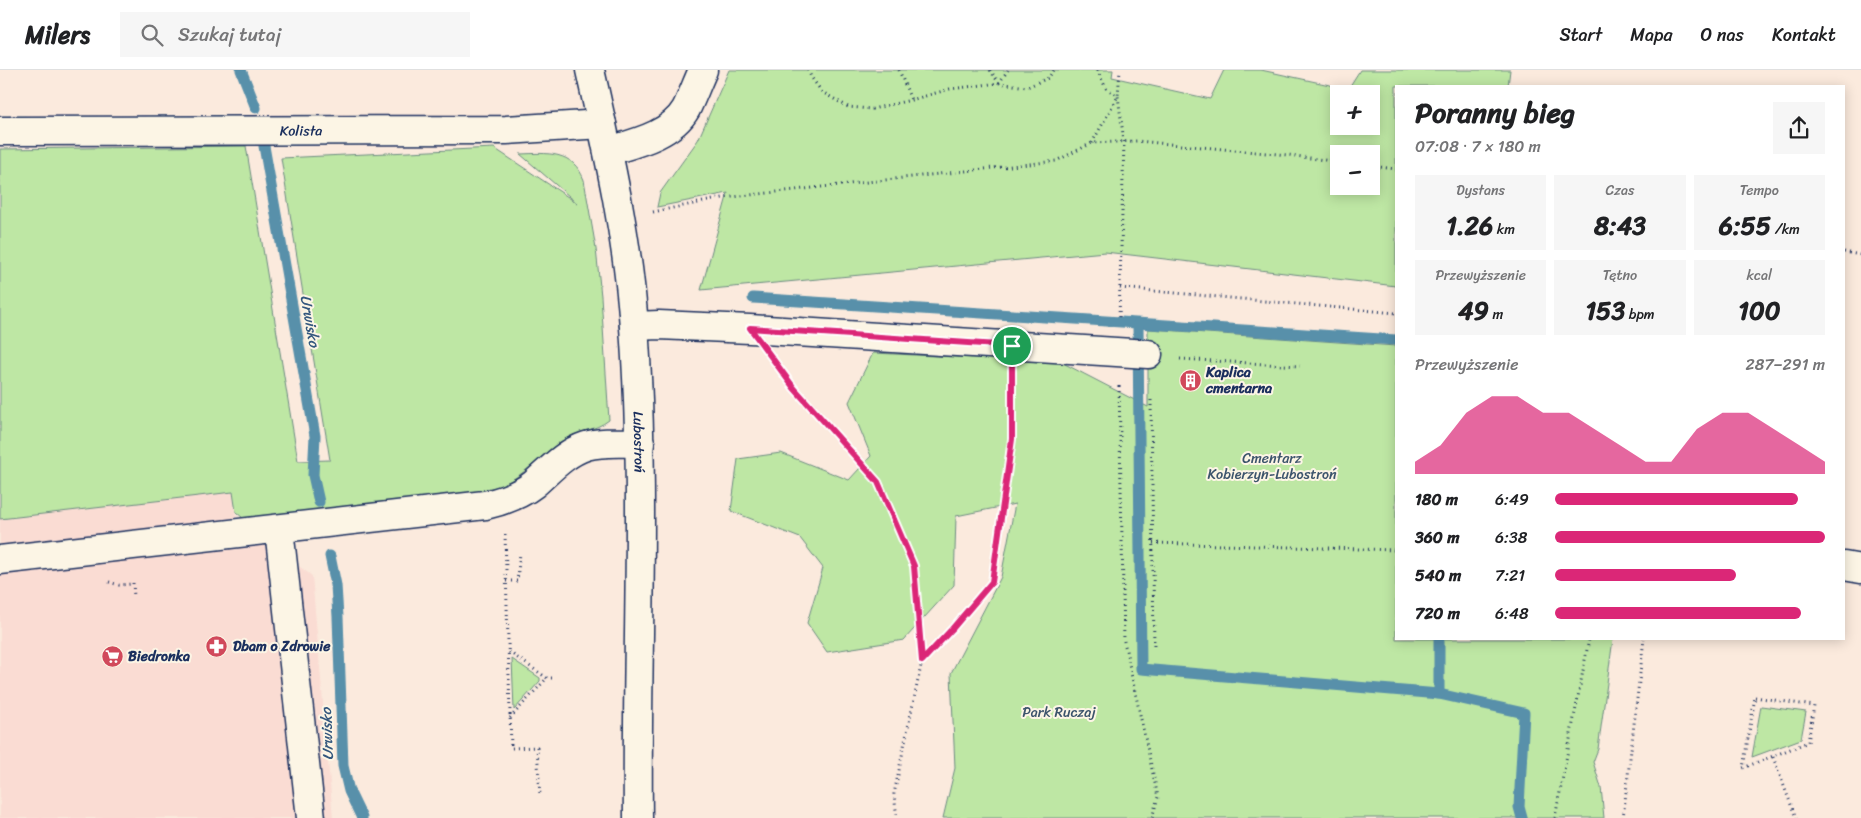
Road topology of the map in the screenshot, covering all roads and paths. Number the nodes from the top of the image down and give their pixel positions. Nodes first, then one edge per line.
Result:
1 (590, 70) edge
2 (703, 70) edge
3 (808, 70) edge
4 (899, 70) edge
5 (990, 70) edge
6 (1008, 70) edge
7 (1054, 70) edge
8 (1098, 70) edge
9 (1120, 70) edge
10 (999, 83) junction
11 (1118, 96) junction
12 (911, 100) junction
13 (602, 124) junction
14 (0, 131) edge
15 (1124, 142) junction
16 (1092, 143) junction
17 (608, 151) junction
18 (1330, 161) edge
19 (1380, 167) edge
20 (1395, 169) edge
21 (648, 213) dead end
22 (1845, 252) edge
23 (1861, 255) edge
24 (1120, 288) junction
25 (1395, 313) edge
26 (1119, 319) dead end
27 (634, 326) junction
28 (750, 328) junction
29 (1012, 346) junction
30 (1118, 352) junction
31 (1148, 354) dead end
32 (1178, 358) dead end
33 (1300, 366) dead end
34 (1151, 400) dead end
35 (640, 443) junction
36 (279, 529) junction
37 (505, 529) dead end
38 (1152, 543) junction
39 (1395, 550) edge
40 (520, 553) dead end
41 (0, 560) edge
42 (1845, 566) edge
43 (1861, 569) edge
44 (506, 581) junction
45 (1589, 640) edge
46 (1644, 640) edge
47 (1154, 649) dead end
48 (508, 652) junction
49 (922, 661) junction
50 (547, 678) junction
51 (555, 678) dead end
52 (510, 718) junction
53 (1773, 756) junction
54 (540, 795) dead end
55 (311, 818) edge
56 (638, 818) edge
57 (897, 818) edge
58 (1152, 818) edge
59 (1555, 818) edge
60 (1623, 818) edge
61 (1796, 818) edge

1 - 13 street, Lubostroń
2 - 17 street
3 - 12 path
4 - 12 path
5 - 10 path
6 - 10 path
7 - 10 path
8 - 11 path
9 - 11 path
10 - 12 path
11 - 15 path
11 - 16 path
13 - 14 street, Kolista
13 - 17 street, Lubostroń
15 - 16 path
15 - 18 path
15 - 24 path
16 - 21 path
17 - 27 street, Lubostroń
19 - 20 path
22 - 23 path
24 - 25 path
24 - 26 path
27 - 28 street
27 - 35 street, Lubostroń
28 - 29 street
28 - 49 path
29 - 30 street
29 - 49 path
30 - 31 street
30 - 58 path
32 - 33 path
34 - 38 path
35 - 36 street
35 - 56 street, Lubostroń
36 - 41 street
36 - 55 street
37 - 44 path
38 - 39 path
38 - 47 path
40 - 44 path
42 - 43 street
44 - 48 path
45 - 59 path
46 - 60 path
48 - 50 path
48 - 52 path
49 - 57 path
50 - 51 path
50 - 52 path
52 - 54 path
53 - 53 path
53 - 61 path

